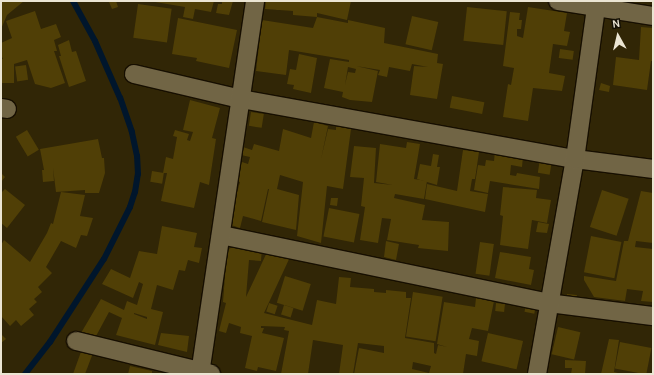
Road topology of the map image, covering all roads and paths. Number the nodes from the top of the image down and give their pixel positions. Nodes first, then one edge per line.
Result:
1 (255, 1) edge
2 (558, 1) edge
3 (597, 4) edge
4 (653, 16) edge
5 (134, 74) dead end
6 (241, 99) junction
7 (574, 159) junction
8 (653, 169) edge
9 (221, 235) junction
10 (548, 303) junction
11 (653, 316) edge
12 (76, 340) dead end
13 (204, 373) edge
14 (537, 374) edge

1 - 6 street
2 - 3 street
3 - 4 street
3 - 7 street
5 - 6 street
6 - 7 street
6 - 9 street
7 - 8 street
7 - 10 street
9 - 10 street
9 - 13 street
10 - 11 street
10 - 14 street
12 - 13 street

